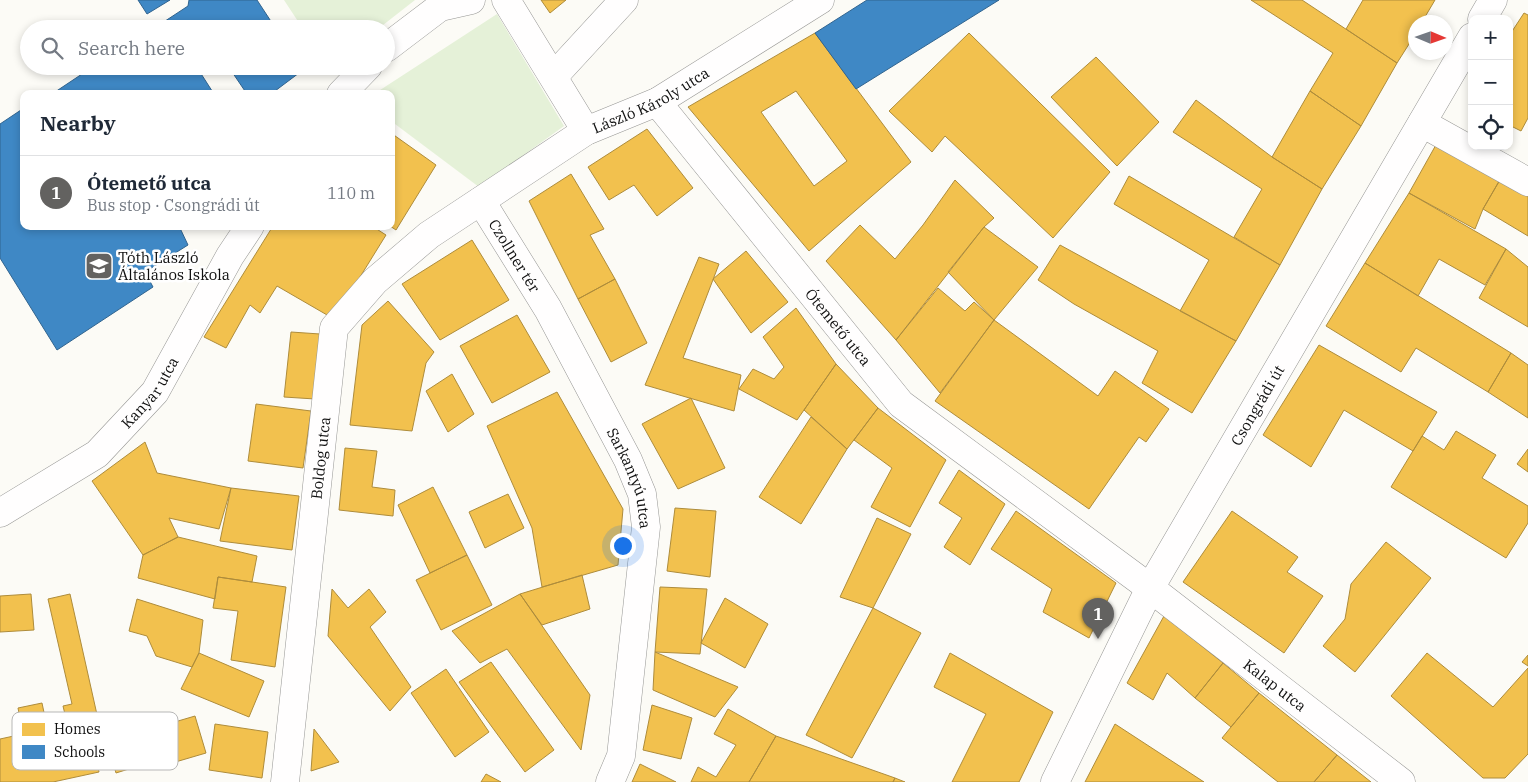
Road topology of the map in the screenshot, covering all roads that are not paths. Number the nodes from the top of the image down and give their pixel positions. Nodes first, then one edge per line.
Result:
1 (471, 0) edge
2 (506, 0) edge
3 (624, 0) edge
4 (820, 0) edge
5 (1493, 0) edge
6 (1484, 15) edge
7 (395, 41) edge
8 (1468, 44) edge
9 (359, 75) edge
10 (554, 76) junction
11 (345, 90) edge
12 (657, 102) junction
13 (1422, 123) junction
14 (586, 131) junction
15 (1528, 182) edge
16 (481, 201) junction
17 (247, 230) edge
18 (548, 309) joint
19 (0, 513) edge
20 (1150, 588) junction
21 (285, 782) edge
22 (610, 782) edge
23 (1055, 782) edge
24 (1401, 782) edge

1 - 7 street
2 - 10 street
3 - 10 street
4 - 12 street, László Károly utca
5 - 6 street
8 - 13 street, Csongrádi út
9 - 11 street
10 - 14 street
12 - 14 street, László Károly utca
12 - 20 street, Ótemető utca
13 - 15 street
13 - 20 street, Csongrádi út
14 - 16 street, László Károly utca
16 - 18 street, Czollner tér
16 - 21 street, Boldog utca
17 - 19 street, Kanyar utca
18 - 22 street, Sarkantyú utca
20 - 23 street, Csongrádi út
20 - 24 street, Kalap utca

